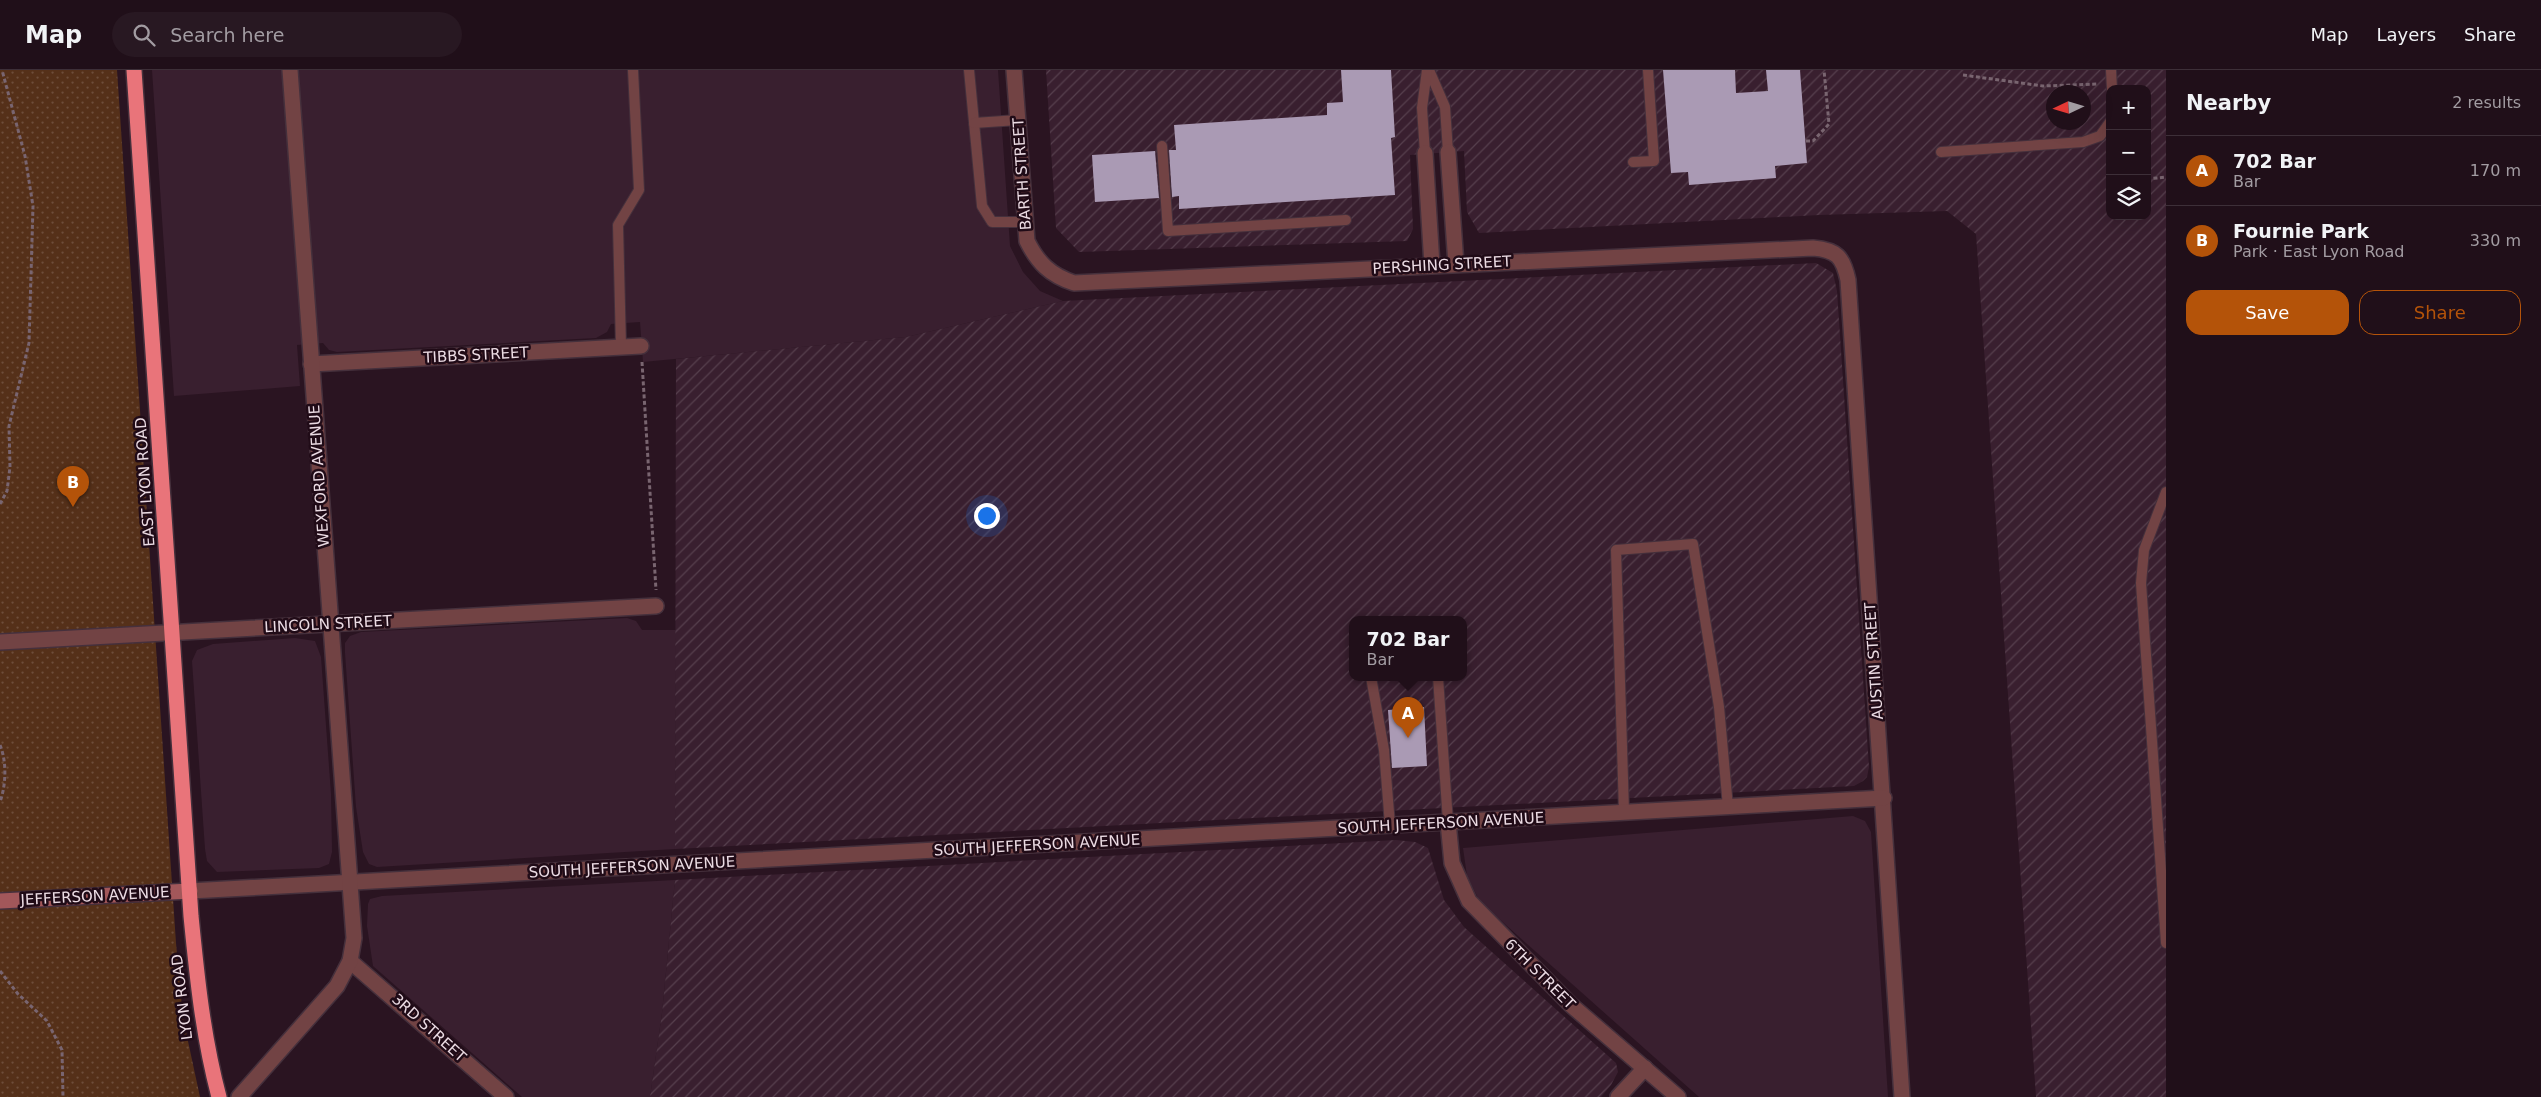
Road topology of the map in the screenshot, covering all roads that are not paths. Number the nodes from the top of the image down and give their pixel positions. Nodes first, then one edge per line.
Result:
1 (134, 70) edge
2 (290, 70) edge
3 (633, 70) edge
4 (968, 70) edge
5 (1014, 70) edge
6 (1428, 70) edge
7 (1648, 70) edge
8 (2111, 70) edge
9 (2112, 85) edge
10 (1018, 120) junction
11 (974, 123) junction
12 (2106, 128) edge
13 (1162, 146) dead end
14 (1448, 152) joint
15 (1940, 152) dead end
16 (1425, 153) joint
17 (1634, 162) dead end
18 (1346, 220) dead end
19 (1025, 222) junction
20 (1837, 254) joint
21 (1456, 264) junction
22 (1432, 265) junction
23 (1048, 271) joint
24 (641, 346) road end
25 (621, 348) junction
26 (311, 364) junction
27 (2166, 492) edge
28 (656, 606) road end
29 (329, 623) junction
30 (172, 632) junction
31 (0, 642) edge
32 (1372, 681) edge
33 (1438, 681) edge
34 (1884, 798) junction
35 (1728, 807) junction
36 (1624, 812) junction
37 (1448, 822) junction
38 (1390, 826) junction
39 (350, 882) junction
40 (190, 891) junction
41 (0, 901) edge
42 (2166, 943) edge
43 (350, 961) junction
44 (1644, 1068) junction
45 (219, 1097) edge
46 (239, 1097) edge
47 (506, 1097) edge
48 (1618, 1097) edge
49 (1678, 1097) edge
50 (1902, 1097) edge

1 - 30 highway, EAST LYON ROAD
2 - 26 street, WEXFORD AVENUE
3 - 25 lane
4 - 11 lane
5 - 10 street, BARTH STREET
6 - 14 lane
6 - 16 lane
7 - 17 lane
8 - 9 lane
10 - 11 lane
10 - 19 street, BARTH STREET
11 - 19 lane
12 - 15 lane
13 - 18 lane
14 - 21 street
16 - 22 street
19 - 23 street, BARTH STREET
20 - 21 street, PERSHING STREET
20 - 34 street, AUSTIN STREET
21 - 22 street, PERSHING STREET
22 - 23 street, PERSHING STREET
24 - 25 street, TIBBS STREET
25 - 26 street, TIBBS STREET
26 - 29 street, WEXFORD AVENUE
27 - 42 lane
28 - 29 street, LINCOLN STREET
29 - 30 street, LINCOLN STREET
29 - 39 street, WEXFORD AVENUE
30 - 31 street, LINCOLN STREET
30 - 40 highway, EAST LYON ROAD
32 - 38 lane
33 - 37 lane
34 - 35 street, SOUTH JEFFERSON AVENUE
34 - 50 street, AUSTIN STREET
35 - 36 street, SOUTH JEFFERSON AVENUE
35 - 36 lane
36 - 37 street, SOUTH JEFFERSON AVENUE
37 - 38 street, SOUTH JEFFERSON AVENUE
37 - 44 street, 6TH STREET
38 - 39 street, SOUTH JEFFERSON AVENUE
39 - 40 street, SOUTH JEFFERSON AVENUE
39 - 43 street, WEXFORD AVENUE
40 - 41 street, JEFFERSON AVENUE
40 - 45 highway, LYON ROAD
43 - 46 street, WEXFORD AVENUE
43 - 47 street, 3RD STREET
44 - 48 street
44 - 49 street, 6TH STREET

